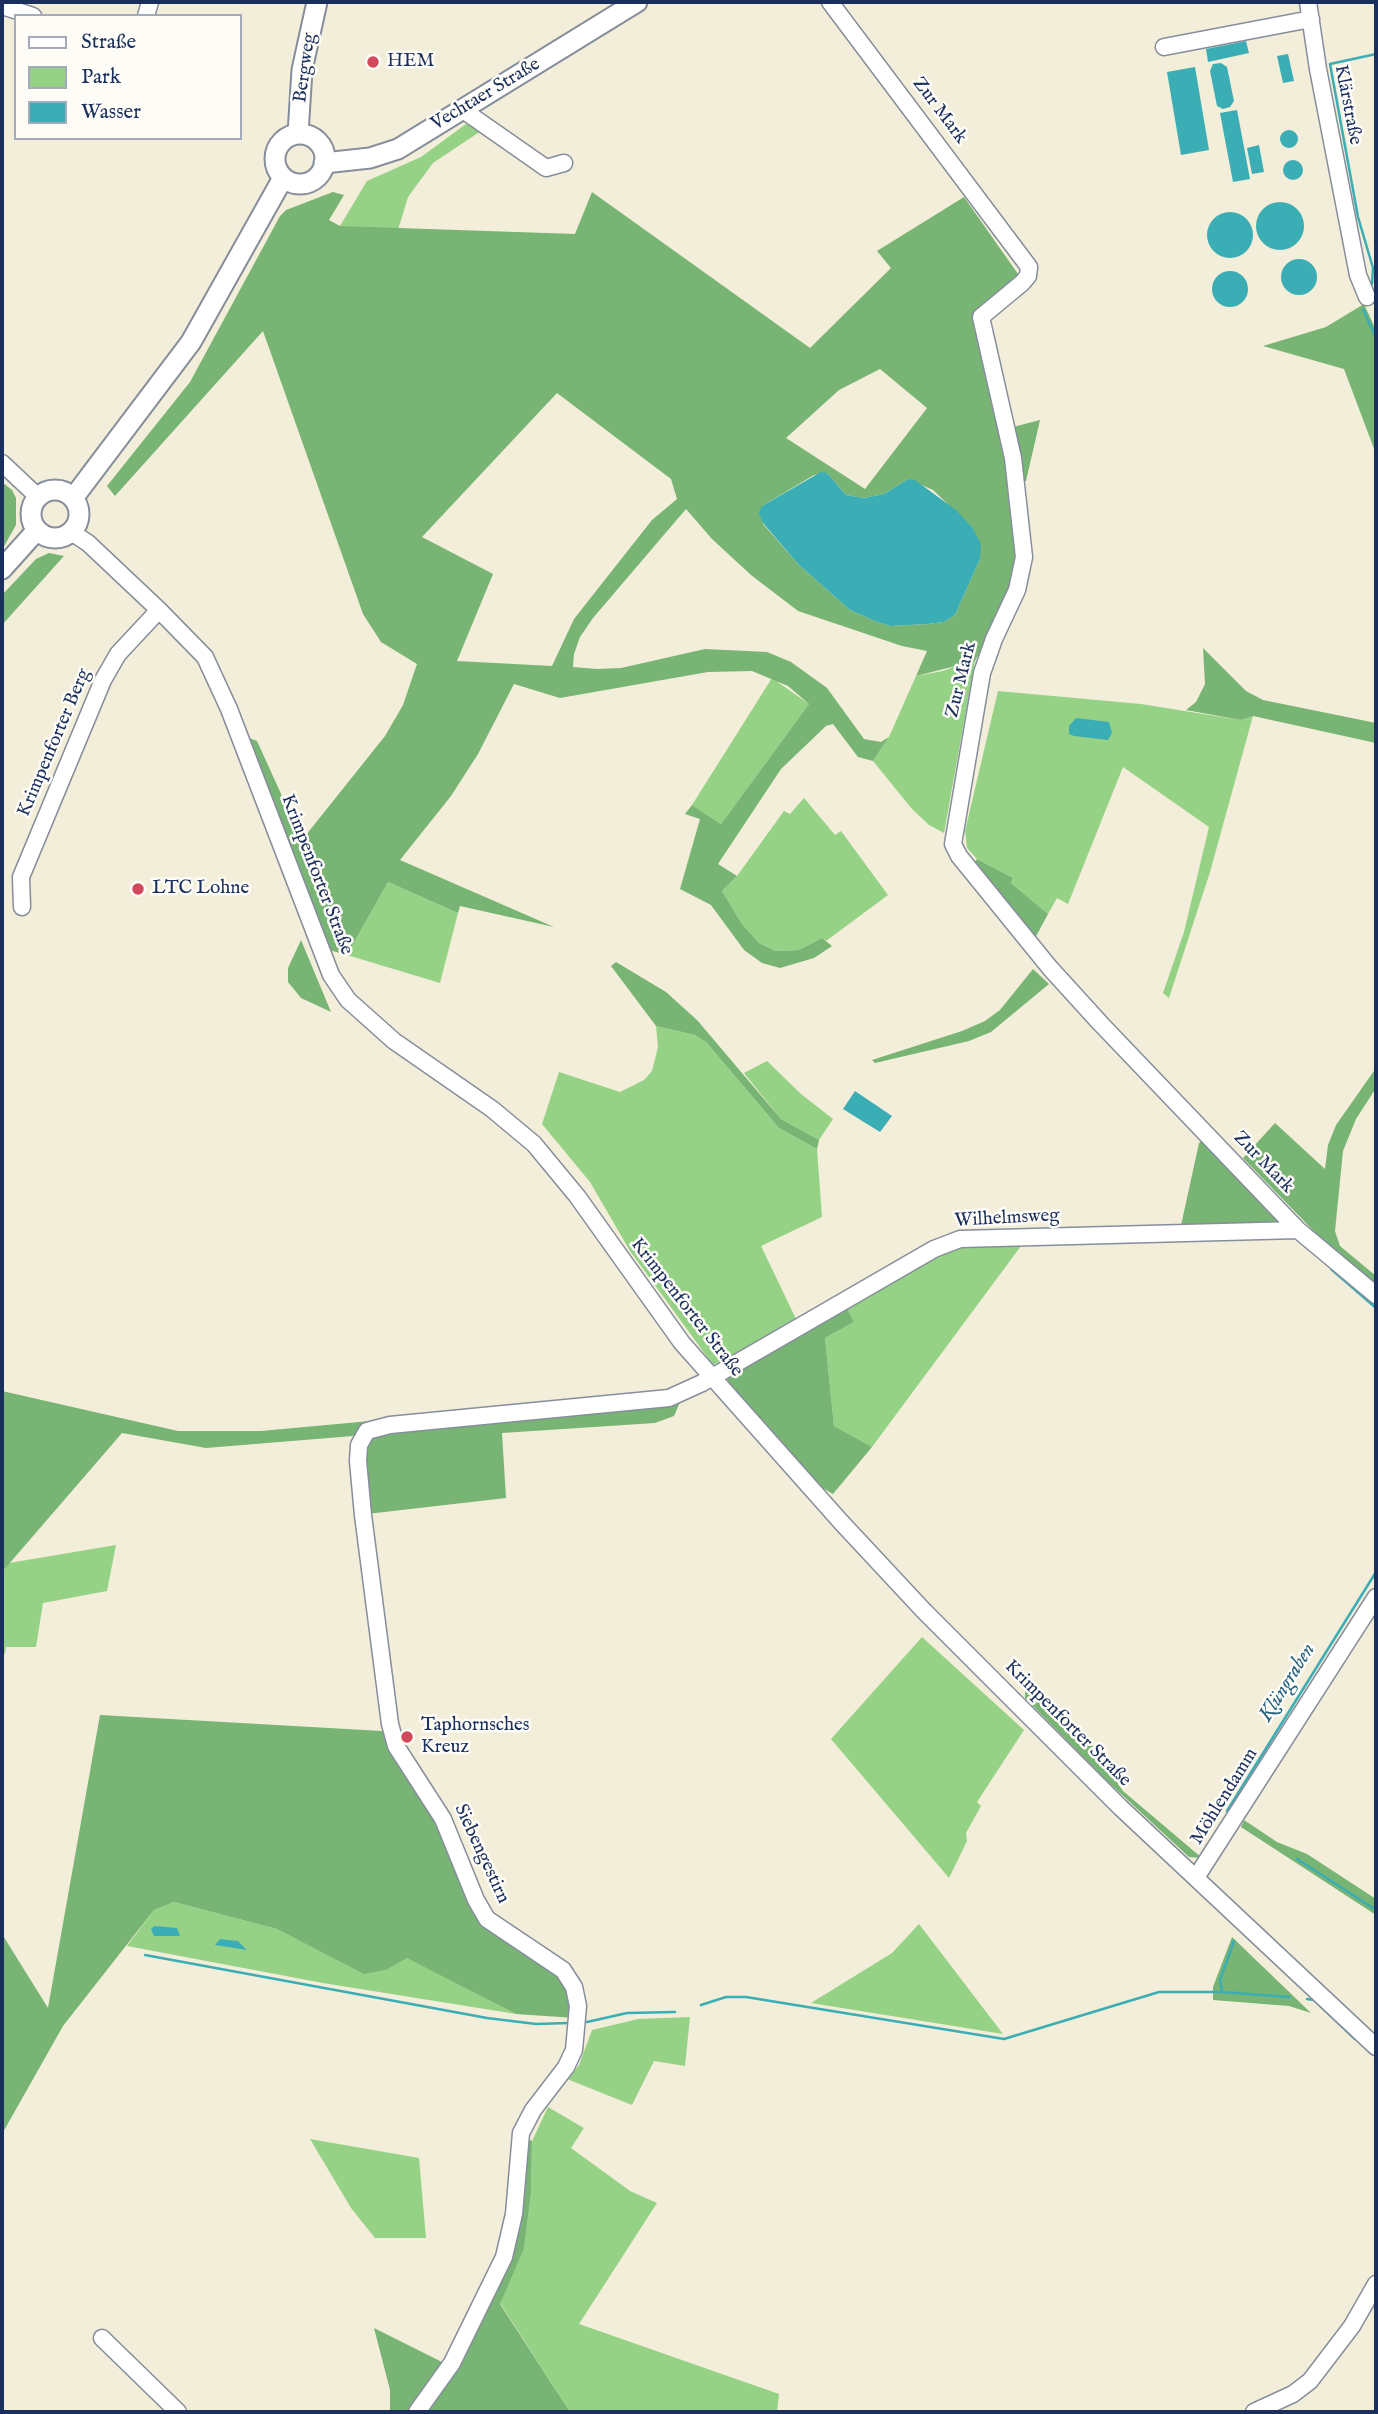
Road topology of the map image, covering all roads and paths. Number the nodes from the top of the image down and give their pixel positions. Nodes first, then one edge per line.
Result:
1 (317, 2) edge
2 (637, 2) edge
3 (830, 2) edge
4 (1308, 2) edge
5 (2, 6) edge
6 (27, 14) edge
7 (1311, 19) junction
8 (1164, 47) dead end
9 (463, 110) junction
10 (298, 134) junction
11 (324, 163) junction
12 (564, 163) dead end
13 (283, 178) junction
14 (1367, 297) dead end
15 (2, 463) edge
16 (37, 496) junction
17 (74, 497) junction
18 (37, 530) junction
19 (71, 532) junction
20 (2, 569) edge
21 (159, 610) junction
22 (22, 907) dead end
23 (1298, 1230) junction
24 (1376, 1295) edge
25 (711, 1377) junction
26 (1376, 1597) edge
27 (1197, 1876) junction
28 (1376, 2047) edge
29 (1376, 2284) edge
30 (102, 2338) dead end
31 (178, 2412) edge
32 (417, 2412) edge
33 (1254, 2412) edge

1 - 10 main road, Bergweg
2 - 9 main road, Vechtaer Straße
3 - 23 street, Zur Mark
4 - 7 street, Klärstraße
5 - 6 street
7 - 8 street
7 - 14 street, Klärstraße
9 - 11 main road, Vechtaer Straße
9 - 12 street
10 - 11 main road
10 - 13 main road
11 - 13 main road
13 - 17 main road
15 - 16 street
16 - 17 main road
16 - 18 main road
17 - 19 main road
18 - 19 main road
18 - 20 main road
19 - 21 street, Krimpenforter Straße
21 - 22 street, Krimpenforter Berg
21 - 25 street, Krimpenforter Straße
23 - 24 street, Zur Mark
23 - 25 street, Wilhelmsweg
25 - 27 street, Krimpenforter Straße
25 - 32 street, Siebengestirn
26 - 27 street, Möhlendamm
27 - 28 street, Krimpenforter Straße
29 - 33 street
30 - 31 street

